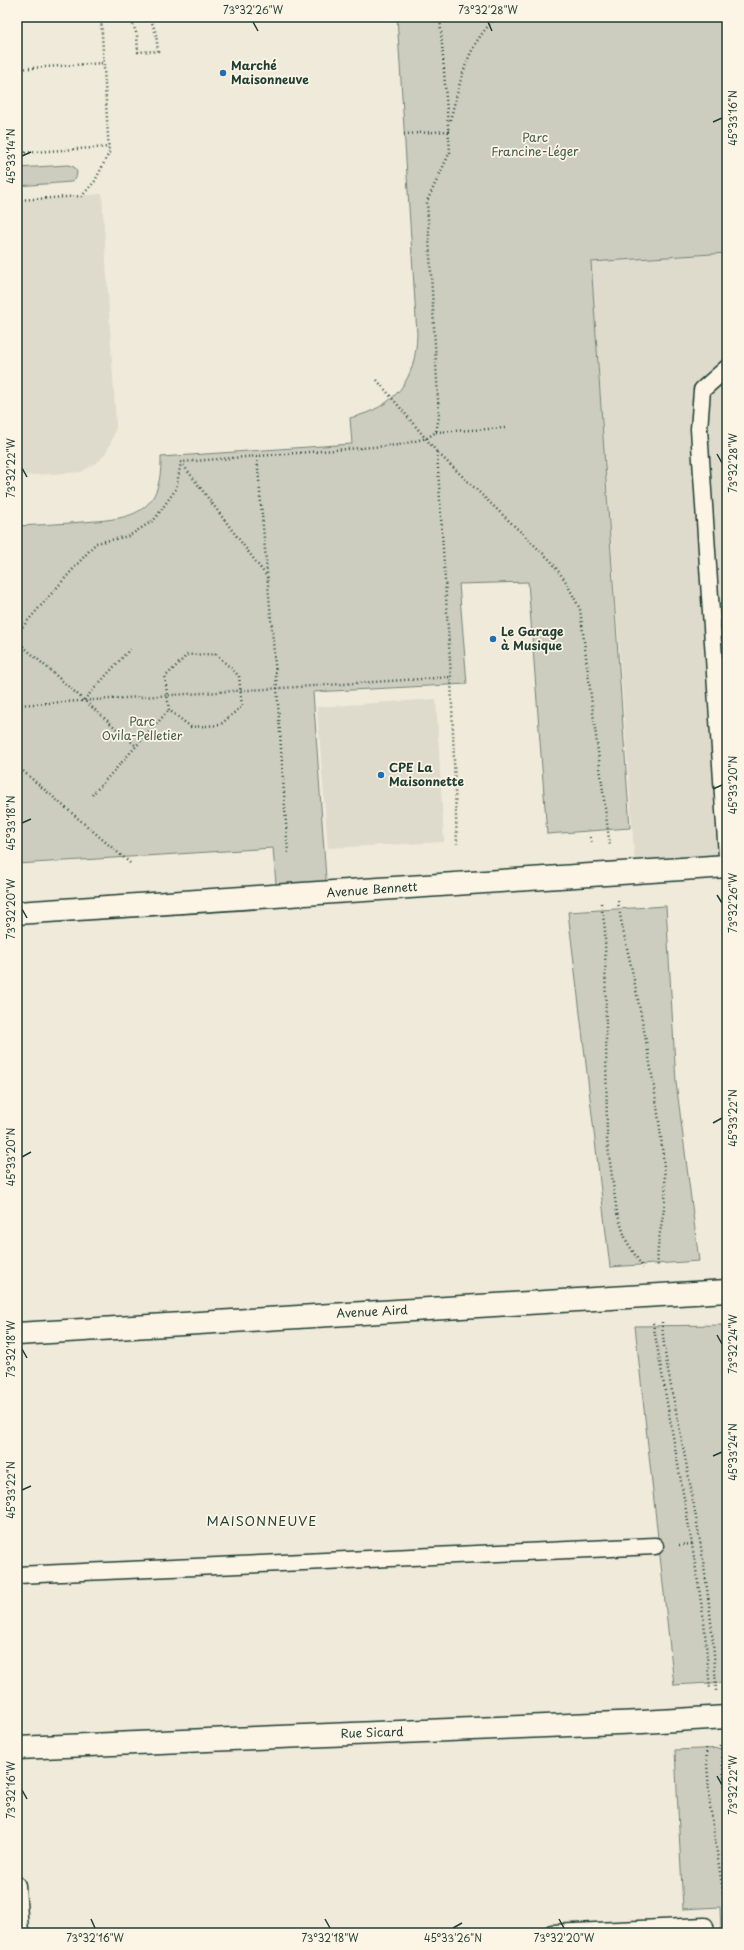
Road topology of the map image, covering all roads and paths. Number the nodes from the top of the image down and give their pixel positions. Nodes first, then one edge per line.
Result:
1 (101, 17) edge
2 (130, 17) edge
3 (150, 17) edge
4 (440, 17) edge
5 (497, 17) edge
6 (620, 17) edge
7 (620, 25) dead end
8 (104, 63) junction
9 (17, 69) edge
10 (449, 123) junction
11 (449, 131) junction
12 (404, 134) dead end
13 (109, 148) junction
14 (17, 153) edge
15 (17, 200) edge
16 (727, 368) edge
17 (377, 380) dead end
18 (504, 428) dead end
19 (436, 432) junction
20 (427, 438) junction
21 (437, 452) junction
22 (258, 457) junction
23 (181, 462) junction
24 (268, 578) junction
25 (17, 633) edge
26 (17, 641) edge
27 (130, 649) dead end
28 (451, 677) junction
29 (277, 688) junction
30 (240, 690) junction
31 (166, 695) junction
32 (84, 701) junction
33 (17, 705) edge
34 (169, 710) junction
35 (136, 746) junction
36 (723, 762) edge
37 (17, 766) edge
38 (92, 795) dead end
39 (590, 836) dead end
40 (609, 841) dead end
41 (457, 844) dead end
42 (592, 844) dead end
43 (288, 854) dead end
44 (727, 856) edge
45 (130, 863) dead end
46 (727, 866) edge
47 (600, 896) dead end
48 (617, 896) dead end
49 (17, 912) edge
50 (658, 1270) dead end
51 (645, 1271) dead end
52 (727, 1291) edge
53 (662, 1317) dead end
54 (653, 1318) dead end
55 (17, 1334) edge
56 (655, 1546) dead end
57 (17, 1575) edge
58 (716, 1696) dead end
59 (711, 1697) dead end
60 (727, 1717) edge
61 (720, 1741) dead end
62 (17, 1748) edge
63 (706, 1748) dead end
64 (727, 1797) edge
65 (17, 1885) edge
66 (727, 1916) edge
67 (20, 1933) edge
68 (552, 1933) edge
69 (706, 1933) edge

1 - 8 path
2 - 3 path
4 - 10 path
5 - 10 path
6 - 7 path
8 - 9 path
8 - 13 path
10 - 11 path
11 - 12 path
11 - 19 path
13 - 14 path
13 - 15 path
16 - 36 lane
17 - 20 path
18 - 19 path
19 - 20 path
20 - 21 path
20 - 22 path
21 - 28 path
21 - 40 path
22 - 23 path
22 - 24 path
23 - 24 path
23 - 25 path
24 - 29 path
26 - 32 path
27 - 32 path
28 - 29 path
28 - 41 path
29 - 30 path
29 - 43 path
30 - 31 path
30 - 31 path
30 - 34 path
31 - 32 path
31 - 34 path
32 - 33 path
32 - 35 path
34 - 35 path
35 - 38 path
36 - 44 lane
37 - 45 path
39 - 42 path
46 - 49 street, Avenue Bennett
47 - 51 path
48 - 50 path
52 - 55 street, Avenue Aird
53 - 58 path
54 - 59 path
56 - 57 lane
60 - 62 street, Rue Sicard
61 - 64 path
63 - 66 path
65 - 67 lane
68 - 69 lane

